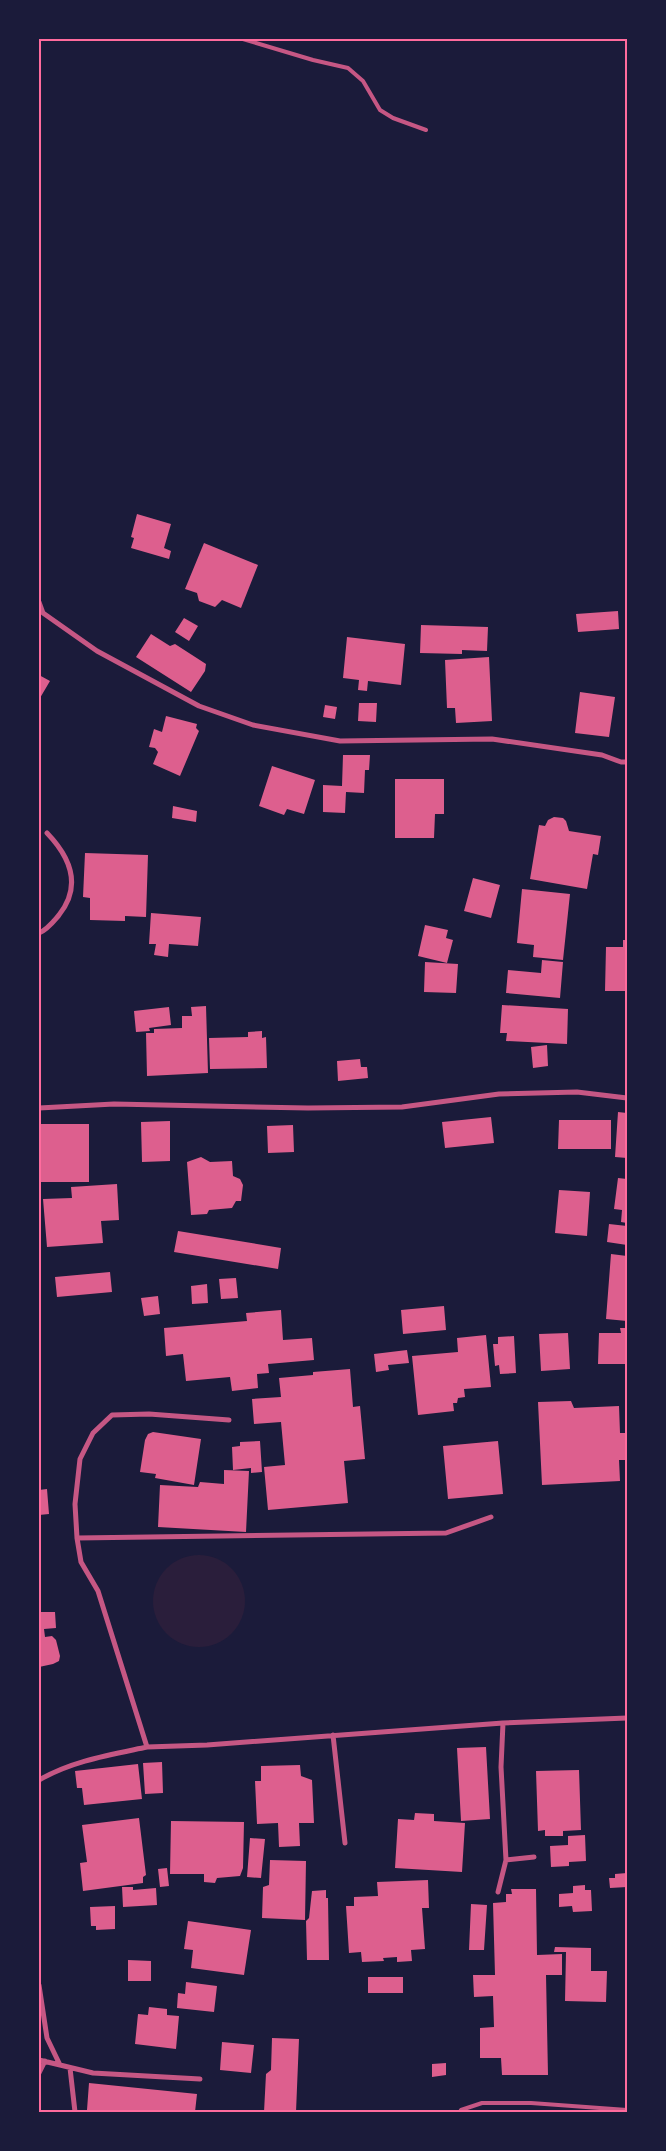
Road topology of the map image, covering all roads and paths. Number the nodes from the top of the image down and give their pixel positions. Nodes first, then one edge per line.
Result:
1 (243, 39) edge
2 (426, 130) dead end
3 (39, 602) edge
4 (627, 762) edge
5 (48, 834) dead end
6 (39, 933) edge
7 (627, 1098) edge
8 (39, 1108) edge
9 (229, 1420) dead end
10 (491, 1517) dead end
11 (78, 1538) junction
12 (627, 1718) edge
13 (503, 1723) junction
14 (333, 1735) junction
15 (147, 1747) junction
16 (39, 1780) edge
17 (345, 1843) dead end
18 (534, 1856) dead end
19 (506, 1860) junction
20 (498, 1892) dead end
21 (39, 1985) edge
22 (39, 2060) edge
23 (45, 2061) junction
24 (60, 2065) junction
25 (70, 2068) junction
26 (39, 2073) edge
27 (200, 2079) dead end
28 (573, 2106) junction
29 (627, 2110) edge
30 (75, 2112) edge
31 (460, 2112) edge
32 (576, 2112) edge

1 - 2 lane
3 - 4 street
5 - 6 street
7 - 8 street
9 - 11 street
10 - 11 street
11 - 15 street
12 - 13 street
13 - 14 street
13 - 19 street
14 - 15 street
14 - 17 street
15 - 16 street
18 - 19 street
19 - 20 street
21 - 24 street
22 - 23 street
23 - 24 street
23 - 26 street
24 - 25 street
25 - 27 street
25 - 30 street
28 - 29 lane
28 - 31 lane
28 - 32 lane

